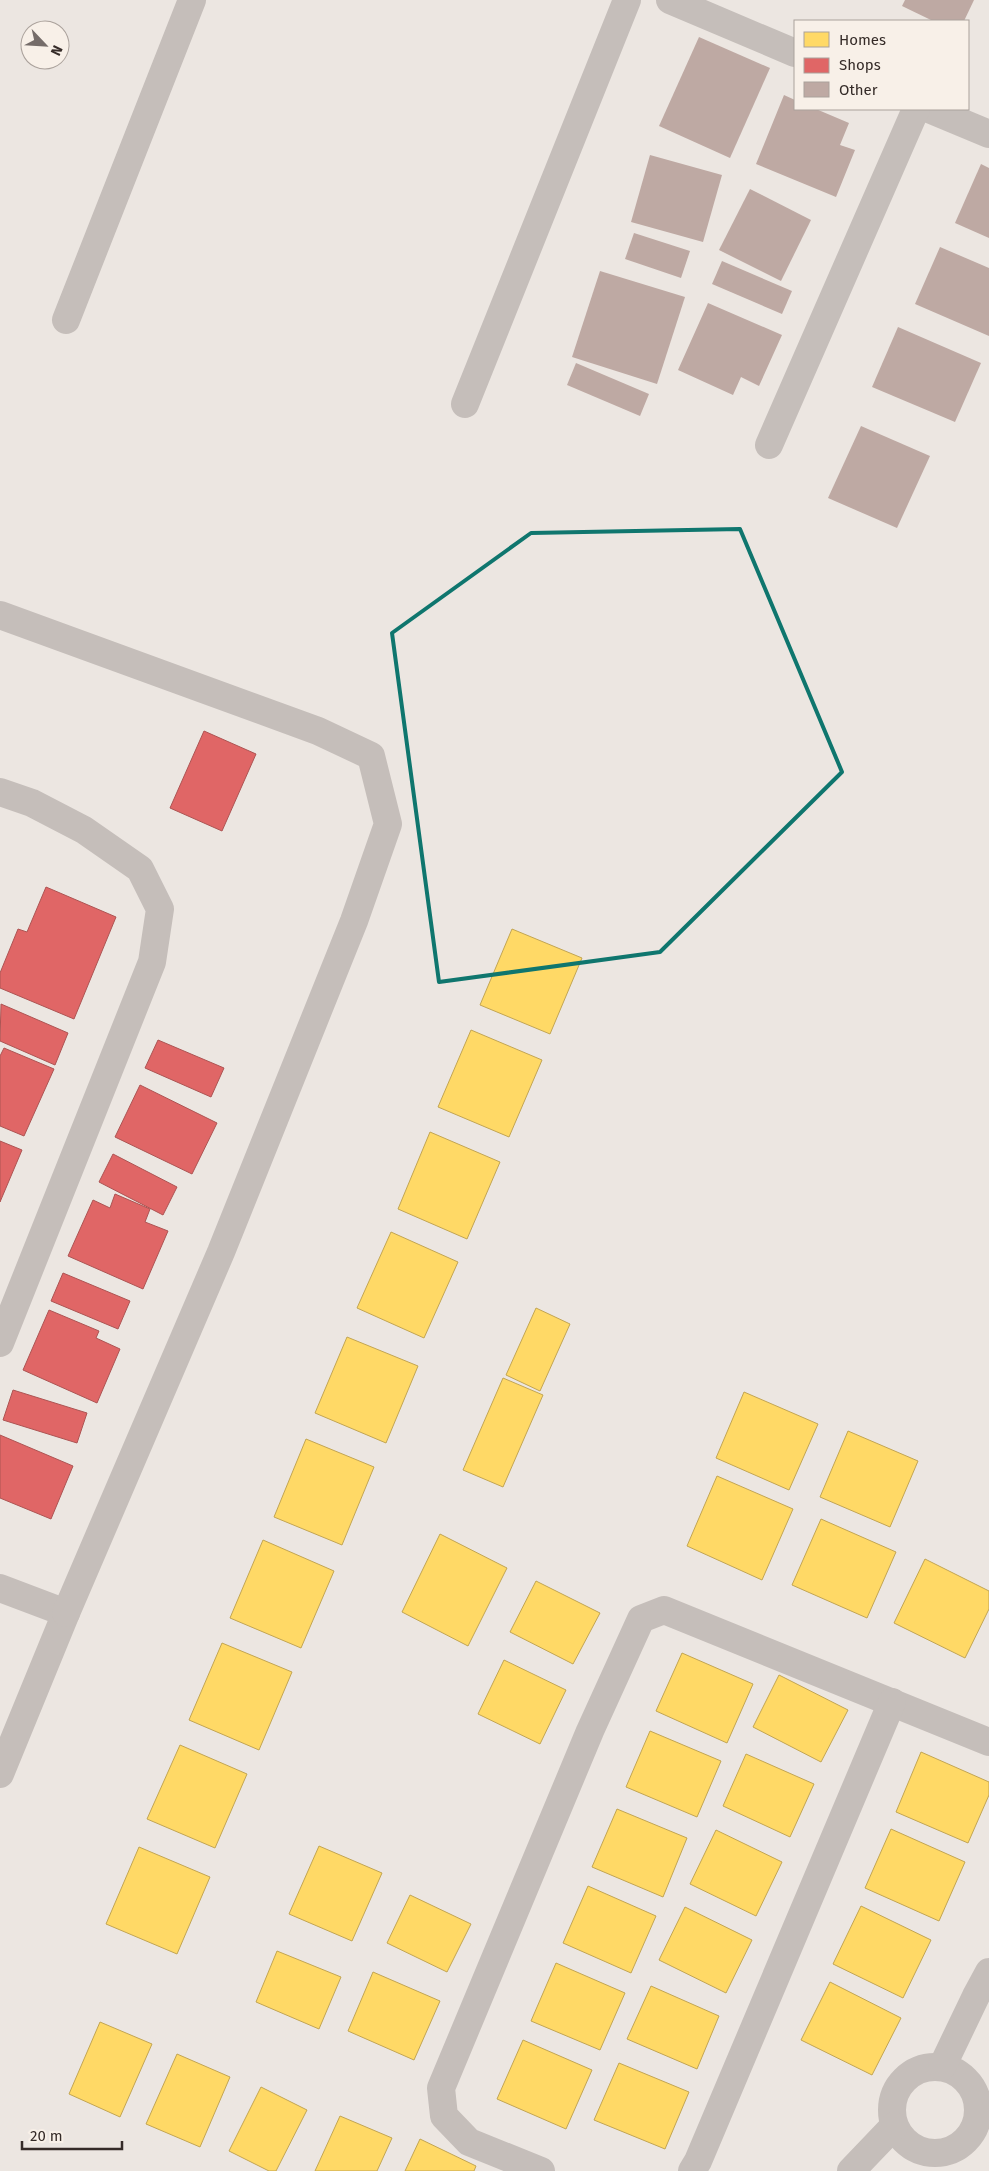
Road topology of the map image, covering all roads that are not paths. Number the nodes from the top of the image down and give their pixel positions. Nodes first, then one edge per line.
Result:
1 (192, 0) edge
2 (627, 0) edge
3 (670, 0) edge
4 (794, 53) edge
5 (916, 110) edge
6 (931, 110) edge
7 (989, 134) edge
8 (66, 320) dead end
9 (465, 404) dead end
10 (769, 445) dead end
11 (0, 615) edge
12 (0, 792) edge
13 (0, 1343) edge
14 (0, 1588) edge
15 (66, 1613) junction
16 (892, 1702) junction
17 (989, 1742) edge
18 (0, 1774) edge
19 (989, 1972) edge
20 (942, 2067) junction
21 (894, 2126) junction
22 (982, 2129) edge
23 (542, 2171) edge
24 (692, 2171) edge
25 (851, 2171) edge

1 - 8 street
2 - 9 street
3 - 4 street
5 - 10 street
6 - 7 street
11 - 15 street
12 - 13 street
14 - 15 street
15 - 18 street
16 - 17 street
16 - 23 street
16 - 24 street
19 - 20 street
20 - 21 street
20 - 22 street
21 - 22 street
21 - 25 street

